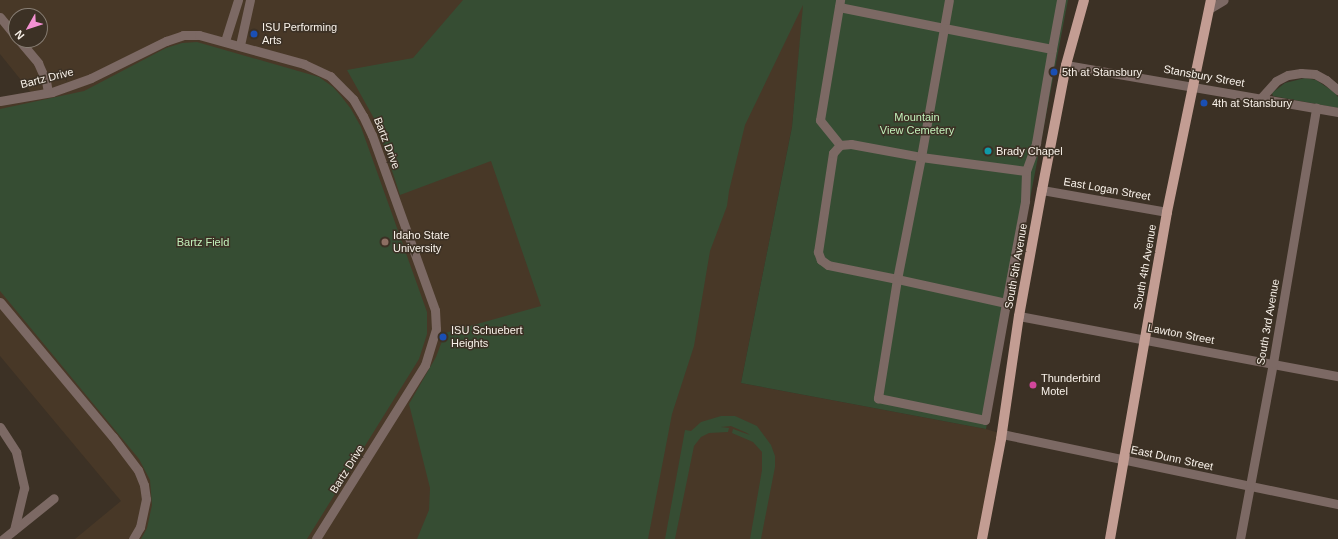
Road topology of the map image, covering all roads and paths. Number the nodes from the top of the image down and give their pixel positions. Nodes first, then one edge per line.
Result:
1 (238, 0) edge
2 (250, 0) edge
3 (949, 0) edge
4 (1061, 0) edge
5 (1084, 0) edge
6 (1224, 0) edge
7 (840, 4) edge
8 (1210, 4) edge
9 (0, 17) edge
10 (8, 27) edge
11 (944, 28) junction
12 (225, 41) junction
13 (240, 45) junction
14 (26, 48) edge
15 (1052, 49) junction
16 (1066, 65) junction
17 (1193, 86) junction
18 (1338, 90) edge
19 (48, 92) junction
20 (1260, 99) junction
21 (0, 101) edge
22 (1316, 108) junction
23 (1338, 112) edge
24 (840, 145) junction
25 (921, 156) junction
26 (1026, 171) junction
27 (1042, 190) junction
28 (1167, 212) junction
29 (897, 279) junction
30 (0, 302) edge
31 (1006, 303) junction
32 (1019, 316) junction
33 (1144, 338) junction
34 (1273, 364) junction
35 (1338, 376) edge
36 (0, 427) edge
37 (1002, 434) junction
38 (1123, 460) junction
39 (1250, 487) junction
40 (54, 498) dead end
41 (1338, 504) edge
42 (14, 530) junction
43 (3, 539) edge
44 (133, 539) edge
45 (316, 539) edge
46 (982, 539) edge
47 (1110, 539) edge
48 (1240, 539) edge

1 - 12 street
2 - 13 street
3 - 11 street
4 - 15 street
5 - 16 main road, South 5th Avenue
6 - 8 street
7 - 11 street
7 - 24 street
8 - 17 main road, South 4th Avenue
9 - 10 street
11 - 15 street
11 - 25 street
12 - 13 street, Bartz Drive
12 - 19 street, Bartz Drive
13 - 45 street, Bartz Drive
14 - 19 street
15 - 26 street
16 - 17 street, Stansbury Street
16 - 27 main road, South 5th Avenue
17 - 20 street, Stansbury Street
17 - 28 main road, South 4th Avenue
18 - 20 street
19 - 21 street, Bartz Drive
20 - 22 street, Stansbury Street
22 - 23 street, Stansbury Street
22 - 34 street, South 3rd Avenue
24 - 25 street
24 - 29 street
25 - 26 street
25 - 29 street
26 - 31 street
27 - 28 street, East Logan Street
27 - 32 main road, South 5th Avenue
28 - 33 main road, South 4th Avenue
29 - 31 street
29 - 31 street
30 - 44 street
32 - 33 street, Lawton Street
32 - 37 main road, South 5th Avenue
33 - 34 street, Lawton Street
33 - 38 main road, South 4th Avenue
34 - 35 street, Lawton Street
34 - 39 street, South 3rd Avenue
36 - 42 street
37 - 38 street, East Dunn Street
37 - 46 main road, South 5th Avenue
38 - 39 street, East Dunn Street
38 - 47 main road, South 4th Avenue
39 - 41 street, East Dunn Street
39 - 48 street, South 3rd Avenue
40 - 42 street
42 - 43 street

